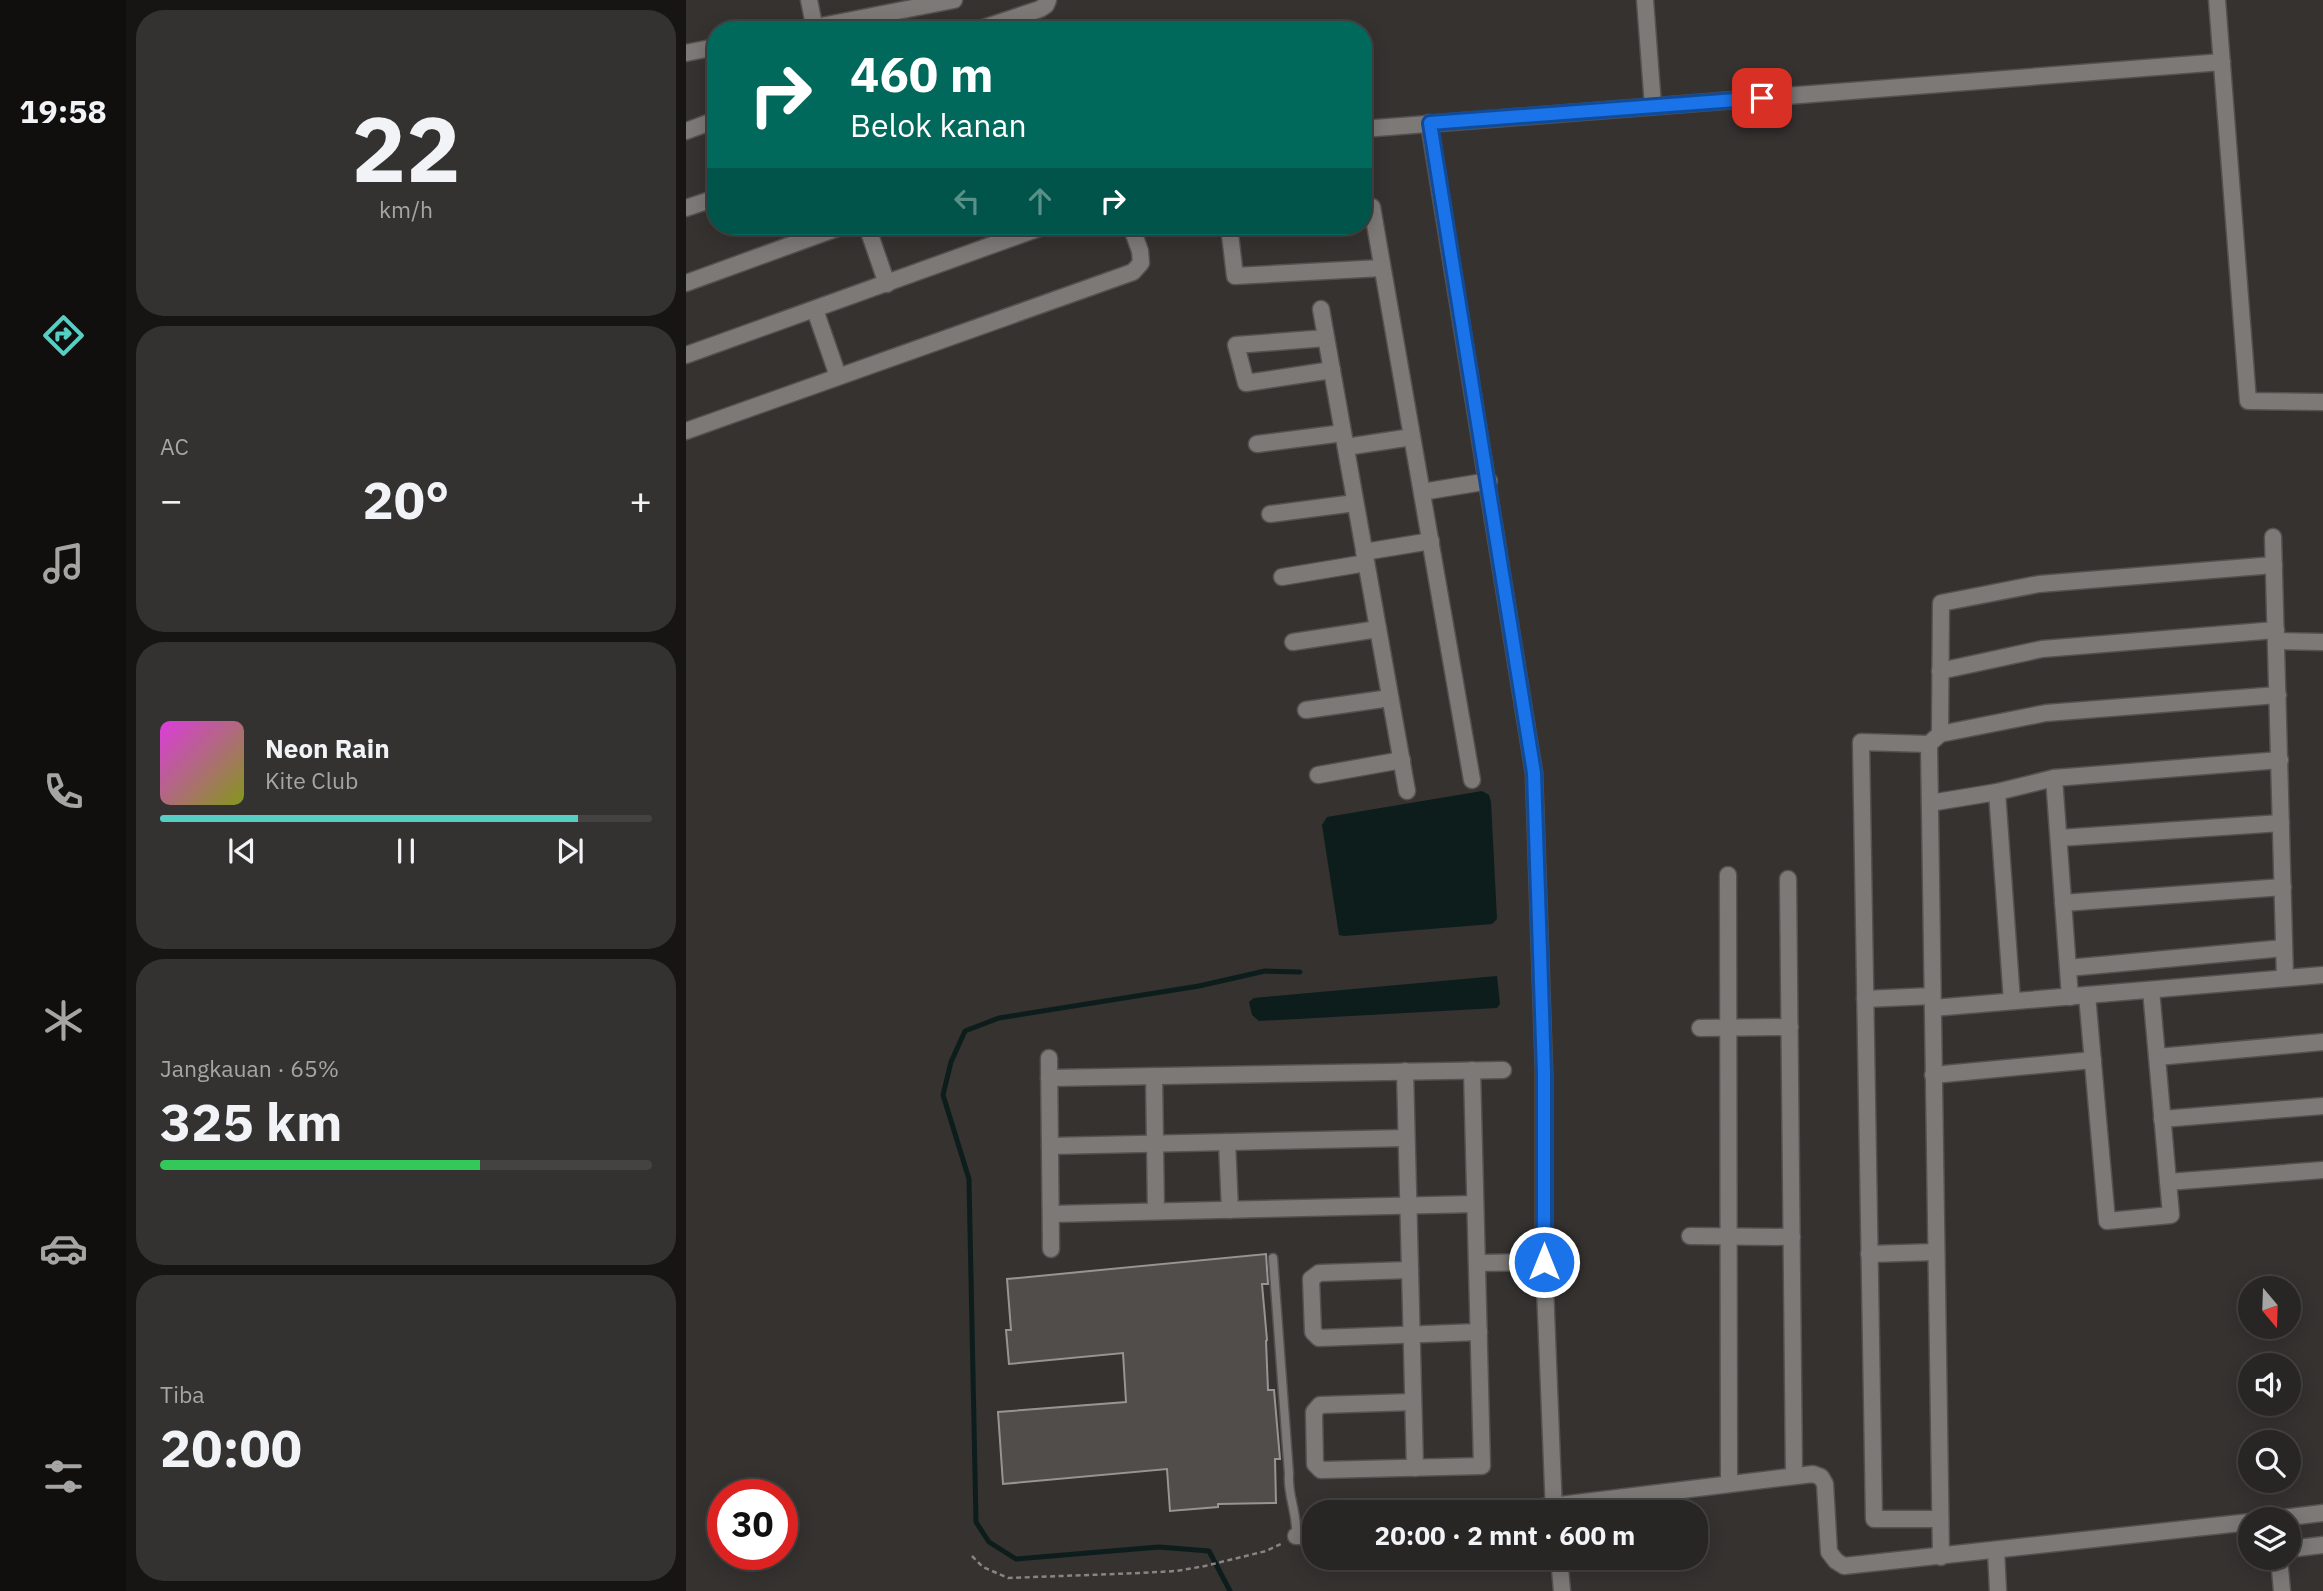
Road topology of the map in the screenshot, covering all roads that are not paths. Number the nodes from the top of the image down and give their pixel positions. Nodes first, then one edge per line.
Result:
1 (809, 0) edge
2 (954, 0) edge
3 (1048, 0) edge
4 (1645, 0) edge
5 (2217, 0) edge
6 (810, 21) edge
7 (850, 21) edge
8 (1004, 21) edge
9 (707, 48) edge
10 (686, 52) edge
11 (2221, 62) junction
12 (1653, 106) junction
13 (707, 122) edge
14 (1430, 123) junction
15 (707, 124) edge
16 (686, 125) edge
17 (1372, 128) edge
18 (686, 131) edge
19 (707, 201) edge
20 (1372, 207) edge
21 (686, 208) edge
22 (818, 235) edge
23 (870, 235) edge
24 (1020, 235) edge
25 (1134, 235) edge
26 (1229, 235) edge
27 (1382, 268) junction
28 (686, 283) edge
29 (887, 284) junction
30 (1321, 309) dead end
31 (815, 310) junction
32 (1326, 338) junction
33 (686, 355) edge
34 (1332, 370) junction
35 (838, 376) junction
36 (2323, 402) edge
37 (686, 430) edge
38 (1412, 437) junction
39 (1344, 440) junction
40 (1257, 444) dead end
41 (1489, 481) junction
42 (1422, 492) junction
43 (1355, 503) junction
44 (1270, 514) dead end
45 (2273, 537) dead end
46 (1430, 541) junction
47 (1365, 558) junction
48 (2274, 565) junction
49 (1282, 577) dead end
50 (1378, 629) junction
51 (2277, 636) junction
52 (1293, 642) dead end
53 (2323, 642) edge
54 (1940, 671) junction
55 (2278, 695) junction
56 (1391, 698) junction
57 (1306, 710) dead end
58 (1934, 739) junction
59 (1402, 760) junction
60 (2280, 760) junction
61 (1318, 775) dead end
62 (2054, 778) junction
63 (1472, 780) dead end
64 (1407, 790) dead end
65 (1997, 792) junction
66 (1930, 803) junction
67 (2281, 823) junction
68 (2059, 838) junction
69 (1728, 875) dead end
70 (1788, 879) dead end
71 (2283, 887) junction
72 (2063, 903) junction
73 (2284, 948) junction
74 (2068, 968) junction
75 (2323, 975) edge
76 (2285, 978) junction
77 (2151, 990) junction
78 (2087, 995) junction
79 (2070, 996) junction
80 (1865, 999) junction
81 (2011, 1001) junction
82 (1933, 1002) junction
83 (1790, 1027) junction
84 (1700, 1028) dead end
85 (1728, 1028) junction
86 (2323, 1042) edge
87 (2157, 1057) junction
88 (1049, 1058) dead end
89 (2093, 1060) junction
90 (1472, 1070) junction
91 (1503, 1070) dead end
92 (1405, 1072) junction
93 (1933, 1075) junction
94 (1154, 1076) junction
95 (1049, 1078) junction
96 (2323, 1106) edge
97 (2162, 1119) junction
98 (1406, 1138) junction
99 (1227, 1142) junction
100 (1155, 1144) junction
101 (1050, 1146) junction
102 (2323, 1170) edge
103 (2168, 1182) junction
104 (1475, 1205) junction
105 (1408, 1206) junction
106 (1230, 1210) junction
107 (1156, 1211) junction
108 (1051, 1214) junction
109 (1690, 1236) dead end
110 (1728, 1236) junction
111 (1792, 1237) junction
112 (1051, 1250) dead end
113 (1936, 1252) junction
114 (1869, 1254) junction
115 (1273, 1258) dead end
116 (1544, 1262) junction
117 (1477, 1263) junction
118 (1410, 1270) junction
119 (1479, 1332) junction
120 (1412, 1335) junction
121 (1413, 1402) junction
122 (1415, 1468) junction
123 (1794, 1476) junction
124 (1729, 1484) junction
125 (1554, 1500) edge
126 (1612, 1500) edge
127 (2323, 1513) edge
128 (2301, 1516) edge
129 (1940, 1519) junction
130 (2238, 1523) edge
131 (1296, 1536) joint
132 (1302, 1536) edge
133 (2323, 1545) edge
134 (2301, 1548) edge
135 (1996, 1551) junction
136 (1941, 1557) junction
137 (1560, 1570) edge
138 (2280, 1570) edge
139 (1562, 1591) edge
140 (1998, 1591) edge
141 (2282, 1591) edge

1 - 6 street
2 - 7 street
3 - 8 street
4 - 12 street
5 - 11 street
9 - 10 street
11 - 12 street
11 - 36 street
12 - 14 street
13 - 16 street
14 - 17 street
14 - 41 street
15 - 18 street
19 - 21 street
20 - 27 street
22 - 28 street
23 - 29 street
24 - 29 street
25 - 35 street
26 - 27 street
27 - 38 street
29 - 31 street
30 - 32 street
31 - 33 street
31 - 35 street
32 - 34 street
32 - 34 street
34 - 39 street
35 - 37 street
38 - 39 street
38 - 42 street
39 - 40 street
39 - 43 street
41 - 42 street
41 - 116 street
42 - 46 street
43 - 44 street
43 - 47 street
45 - 48 street
46 - 47 street
46 - 63 street
47 - 49 street
47 - 50 street
48 - 51 street
48 - 54 street
50 - 52 street
50 - 56 street
51 - 53 street
51 - 54 street
51 - 55 street
54 - 58 street
55 - 58 street
55 - 60 street
56 - 57 street
56 - 59 street
58 - 66 street
58 - 80 street
59 - 61 street
59 - 64 street
60 - 62 street
60 - 67 street
62 - 65 street
62 - 68 street
65 - 66 street
65 - 81 street
66 - 82 street
67 - 68 street
67 - 71 street
68 - 72 street
69 - 85 street
70 - 83 street
71 - 72 street
71 - 73 street
72 - 74 street
73 - 74 street
73 - 76 street
74 - 79 street
75 - 76 street
76 - 77 street
77 - 78 street
77 - 87 street
78 - 79 street
78 - 89 street
79 - 81 street
80 - 82 street
80 - 114 street
81 - 82 street
82 - 93 street
83 - 85 street
83 - 111 street
84 - 85 street
85 - 110 street
86 - 87 street
87 - 97 street
88 - 95 street
89 - 93 street
89 - 103 street
90 - 91 street
90 - 92 street
90 - 104 street
92 - 94 street
92 - 98 street
93 - 113 street
94 - 95 street
94 - 100 street
95 - 101 street
96 - 97 street
97 - 103 street
98 - 99 street
98 - 105 street
99 - 100 street
99 - 106 street
100 - 101 street
100 - 107 street
101 - 108 street
102 - 103 street
104 - 105 street
104 - 117 street
105 - 106 street
105 - 118 street
106 - 107 street
107 - 108 street
108 - 112 street
109 - 110 street
110 - 111 street
110 - 124 street
111 - 123 street
113 - 114 street
113 - 129 street
114 - 129 street
115 - 131 lane
116 - 117 street
116 - 125 street
117 - 119 street
118 - 120 street
118 - 120 street
119 - 120 street
119 - 122 street
120 - 121 street
121 - 122 street
121 - 122 street
123 - 124 street
123 - 136 street
124 - 126 street
127 - 128 street
129 - 136 street
130 - 135 street
131 - 132 street
133 - 134 street
135 - 136 street
135 - 140 street
137 - 139 street
138 - 141 street

